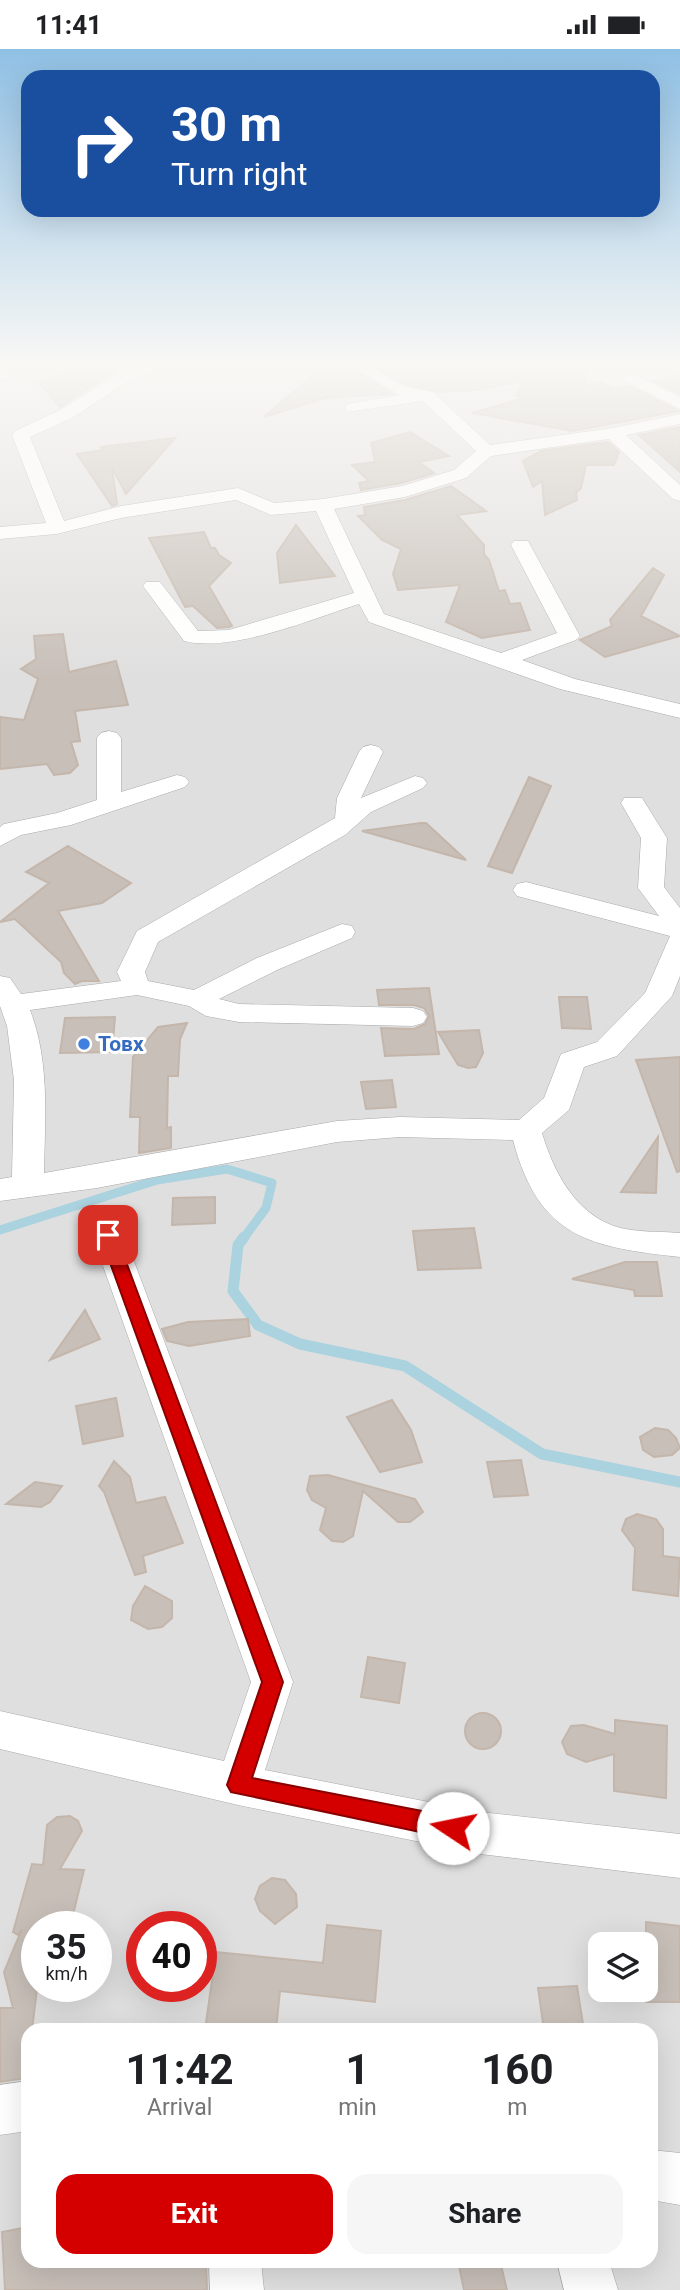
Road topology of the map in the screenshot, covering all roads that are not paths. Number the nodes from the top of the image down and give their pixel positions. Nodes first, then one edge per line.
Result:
1 (34, 470) edge
2 (465, 470) edge
3 (653, 470) edge
4 (680, 495) edge
5 (323, 505) junction
6 (57, 528) junction
7 (0, 533) edge
8 (521, 545) dead end
9 (153, 586) dead end
10 (365, 596) junction
11 (501, 660) junction
12 (680, 711) edge
13 (108, 738) dead end
14 (371, 752) dead end
15 (177, 782) dead end
16 (415, 783) dead end
17 (633, 803) dead end
18 (109, 805) junction
19 (347, 820) junction
20 (0, 838) edge
21 (526, 890) dead end
22 (680, 928) edge
23 (342, 932) dead end
24 (680, 941) edge
25 (137, 988) junction
26 (7, 993) edge
27 (198, 999) junction
28 (413, 1017) dead end
29 (526, 1130) junction
30 (14, 1188) edge
31 (108, 1235) dead end
32 (680, 1245) edge
33 (0, 1730) edge
34 (238, 1785) junction
35 (680, 1856) edge
36 (21, 2107) edge
37 (0, 2110) edge
38 (658, 2176) edge
39 (680, 2179) edge
40 (235, 2268) edge
41 (585, 2268) edge
42 (237, 2290) edge
43 (591, 2290) edge

1 - 6 street
2 - 5 street
3 - 4 street
5 - 6 street
5 - 10 street
6 - 7 street
8 - 11 street
9 - 10 street
10 - 11 street
11 - 12 street
13 - 18 street
14 - 19 street
15 - 18 street
16 - 19 street
17 - 22 street
18 - 20 street
19 - 25 street
21 - 22 street
23 - 27 street
24 - 29 street
25 - 26 street
25 - 27 street
26 - 30 street
27 - 28 street
29 - 30 street
29 - 32 street
31 - 34 street
33 - 34 street
34 - 35 street
36 - 37 street
38 - 39 street
40 - 42 street
41 - 43 street

